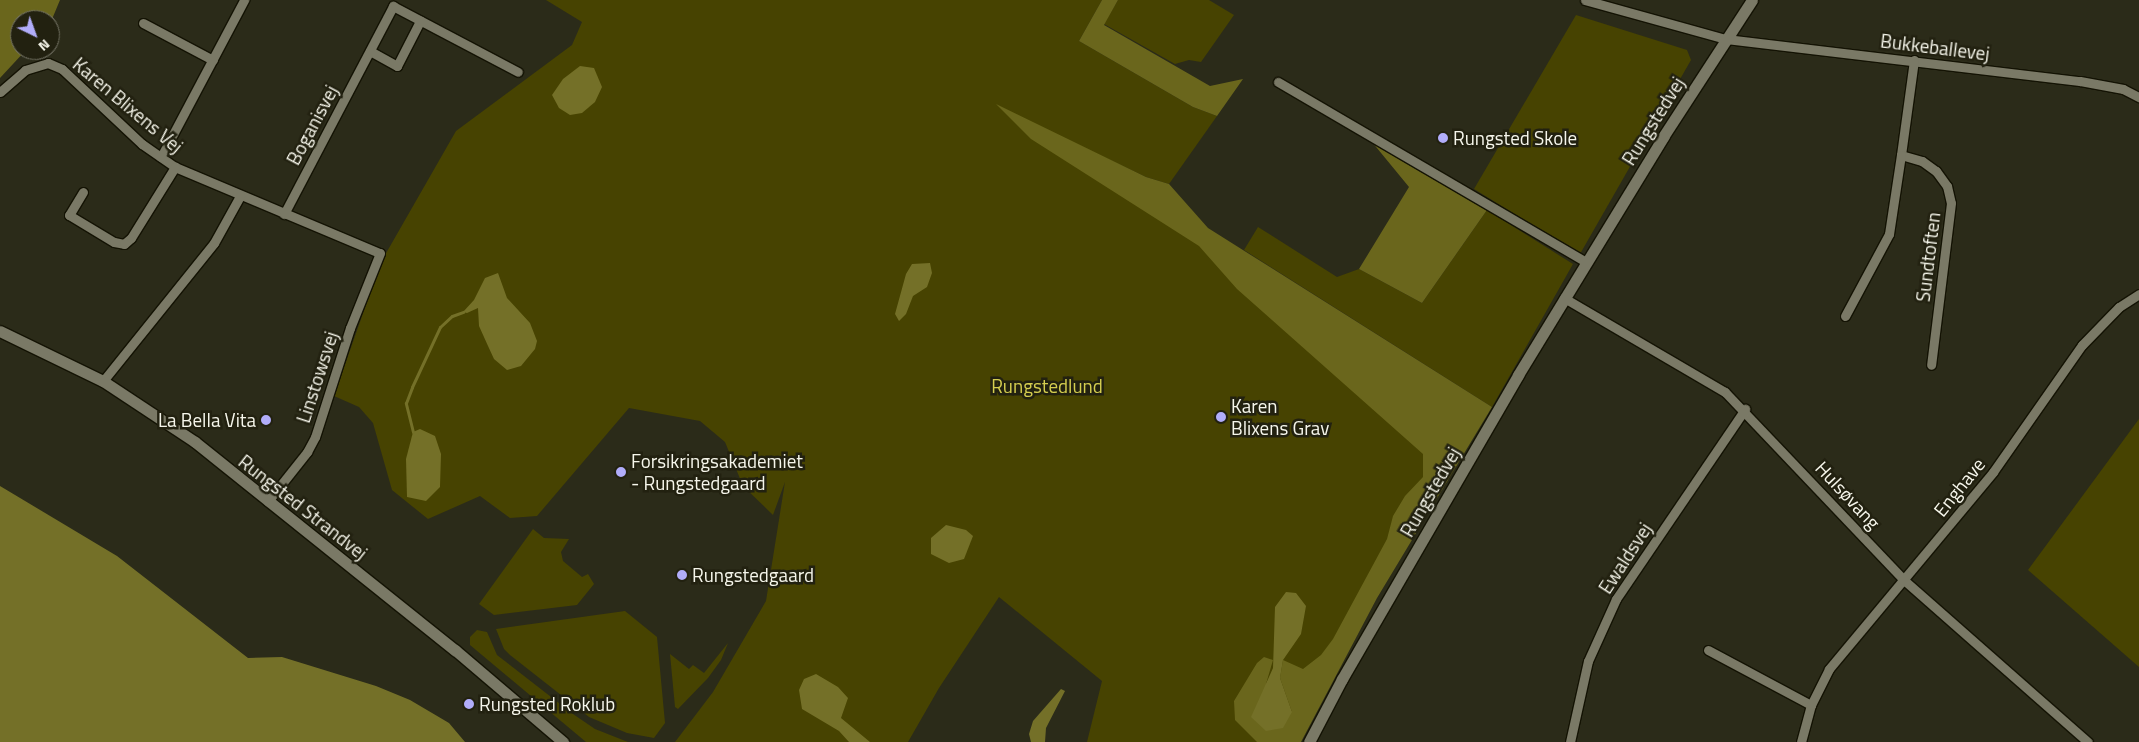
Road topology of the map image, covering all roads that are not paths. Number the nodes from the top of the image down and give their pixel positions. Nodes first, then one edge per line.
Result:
1 (244, 0) edge
2 (1586, 0) edge
3 (1752, 0) edge
4 (420, 21) junction
5 (143, 23) dead end
6 (1726, 39) junction
7 (370, 51) junction
8 (213, 60) junction
9 (1914, 60) junction
10 (518, 72) dead end
11 (1278, 82) dead end
12 (0, 92) edge
13 (2139, 96) edge
14 (1901, 155) junction
15 (161, 158) junction
16 (175, 167) junction
17 (83, 192) dead end
18 (240, 196) junction
19 (284, 214) junction
20 (380, 253) joint
21 (1586, 262) junction
22 (2139, 294) edge
23 (1564, 298) junction
24 (1846, 316) dead end
25 (0, 331) edge
26 (1931, 365) dead end
27 (102, 381) junction
28 (1744, 409) junction
29 (268, 501) junction
30 (1904, 580) junction
31 (1708, 650) dead end
32 (1811, 705) junction
33 (563, 742) edge
34 (1309, 742) edge
35 (1570, 742) edge
36 (1802, 742) edge
37 (2088, 742) edge

1 - 8 street
2 - 6 street, Bukkeballevej
3 - 6 main road, Rungstedvej
4 - 7 street
4 - 7 street, Boganisvej
4 - 10 street, Boganisvej
5 - 8 street
6 - 9 street, Bukkeballevej
6 - 21 main road, Rungstedvej
7 - 19 street, Boganisvej
8 - 15 street
9 - 13 street, Bukkeballevej
9 - 14 street
11 - 21 street
12 - 15 street, Karen Blixens Vej
14 - 24 street
14 - 26 street, Sundtoften
15 - 16 street, Karen Blixens Vej
16 - 17 street
16 - 18 street, Karen Blixens Vej
18 - 19 street, Karen Blixens Vej
18 - 27 street
19 - 20 street, Karen Blixens Vej
20 - 29 street, Linstowsvej
21 - 23 main road, Rungstedvej
22 - 30 street, Enghave
23 - 28 street, Hulsøvang
23 - 34 main road, Rungstedvej
25 - 27 main road, Rungsted Strandvej
27 - 29 main road, Rungsted Strandvej
28 - 30 street, Hulsøvang
28 - 35 street, Ewaldsvej
29 - 33 main road, Rungsted Strandvej
30 - 32 street, Enghave
30 - 37 street, Hulsøvang
31 - 32 street
32 - 36 street, Enghave

